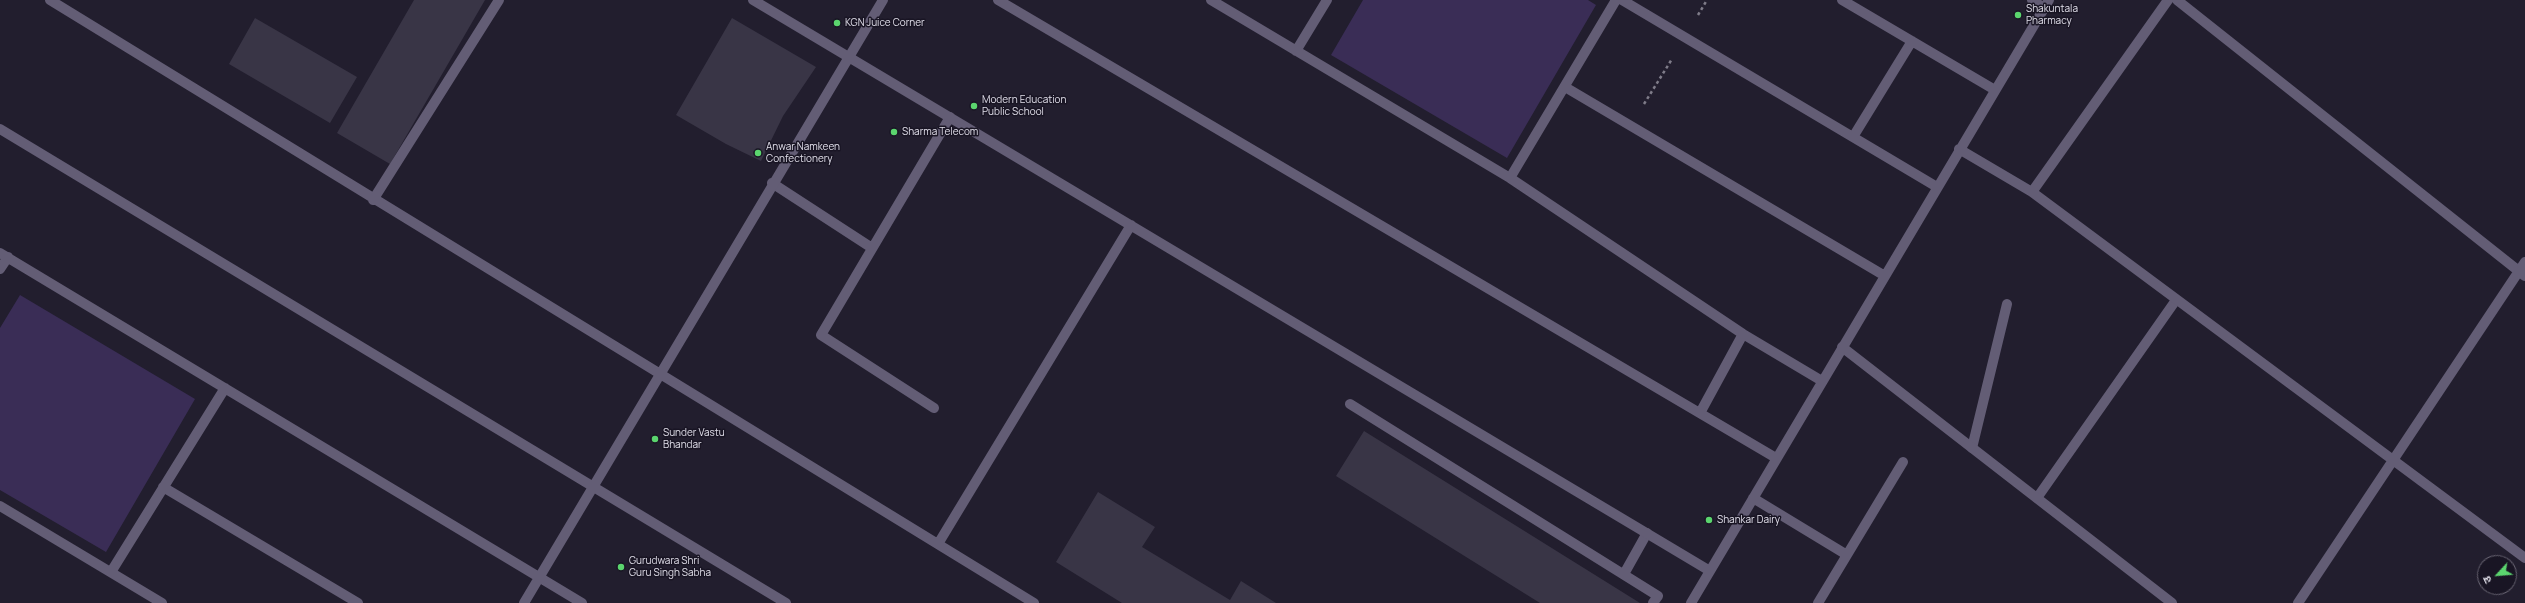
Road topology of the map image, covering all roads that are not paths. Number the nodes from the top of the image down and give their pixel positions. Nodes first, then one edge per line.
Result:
1 (50, 0) edge
2 (499, 0) edge
3 (753, 0) edge
4 (883, 0) edge
5 (998, 0) edge
6 (1211, 0) edge
7 (1327, 0) edge
8 (1616, 0) edge
9 (1622, 0) edge
10 (1842, 0) edge
11 (2032, 0) edge
12 (2168, 0) edge
13 (2177, 0) edge
14 (2046, 4) edge
15 (1912, 41) junction
16 (1296, 51) junction
17 (849, 57) junction
18 (1565, 87) junction
19 (1995, 90) junction
20 (950, 118) junction
21 (0, 129) edge
22 (1854, 137) junction
23 (1959, 149) junction
24 (1510, 178) junction
25 (772, 183) junction
26 (1937, 187) junction
27 (2032, 192) junction
28 (374, 200) junction
29 (1131, 225) junction
30 (872, 248) junction
31 (4, 255) edge
32 (2525, 262) edge
33 (0, 270) edge
34 (2522, 274) edge
35 (1885, 276) junction
36 (2176, 300) junction
37 (2007, 304) dead end
38 (1743, 334) junction
39 (1842, 347) junction
40 (660, 375) junction
41 (1822, 381) junction
42 (225, 388) junction
43 (1350, 404) dead end
44 (934, 408) dead end
45 (1700, 413) junction
46 (1972, 448) junction
47 (1776, 458) junction
48 (2393, 461) junction
49 (1903, 462) dead end
50 (593, 487) junction
51 (163, 488) junction
52 (1753, 498) junction
53 (2037, 498) junction
54 (0, 506) edge
55 (1647, 533) junction
56 (938, 544) junction
57 (1847, 555) junction
58 (2525, 558) edge
59 (1710, 571) junction
60 (111, 572) junction
61 (1624, 574) junction
62 (539, 577) junction
63 (162, 603) edge
64 (358, 603) edge
65 (524, 603) edge
66 (582, 603) edge
67 (786, 603) edge
68 (1034, 603) edge
69 (1653, 603) edge
70 (1691, 603) edge
71 (1818, 603) edge
72 (2172, 603) edge
73 (2298, 603) edge

1 - 28 street
2 - 28 street
3 - 17 street
4 - 17 street
5 - 45 street
6 - 16 street
7 - 16 street
8 - 18 street
9 - 22 street
10 - 15 street
11 - 14 street
12 - 27 street
13 - 34 street
14 - 19 street
15 - 19 street
15 - 22 street
16 - 24 street
17 - 20 street
17 - 25 street
18 - 24 street
18 - 35 street
19 - 23 street
20 - 29 street
20 - 30 street
21 - 50 street
22 - 26 street
23 - 26 street
23 - 27 street
24 - 38 street
25 - 30 street
25 - 40 street
26 - 35 street
27 - 36 street
28 - 40 street
29 - 55 street
29 - 56 street
30 - 44 street
31 - 33 street
31 - 42 street
32 - 34 street
34 - 48 street
35 - 39 street
36 - 48 street
36 - 53 street
37 - 46 street
38 - 41 street
38 - 45 street
39 - 41 street
39 - 46 street
40 - 50 street
40 - 56 street
41 - 47 street
42 - 51 street
42 - 62 street
43 - 61 street
45 - 47 street
46 - 53 street
47 - 52 street
48 - 58 street
48 - 73 street
49 - 57 street
50 - 62 street
50 - 67 street
51 - 60 street
51 - 64 street
52 - 57 street
52 - 59 street
53 - 72 street
54 - 60 street
55 - 59 street
55 - 61 street
56 - 68 street
57 - 71 street
59 - 70 street
60 - 63 street
61 - 69 street
62 - 65 street
62 - 66 street

